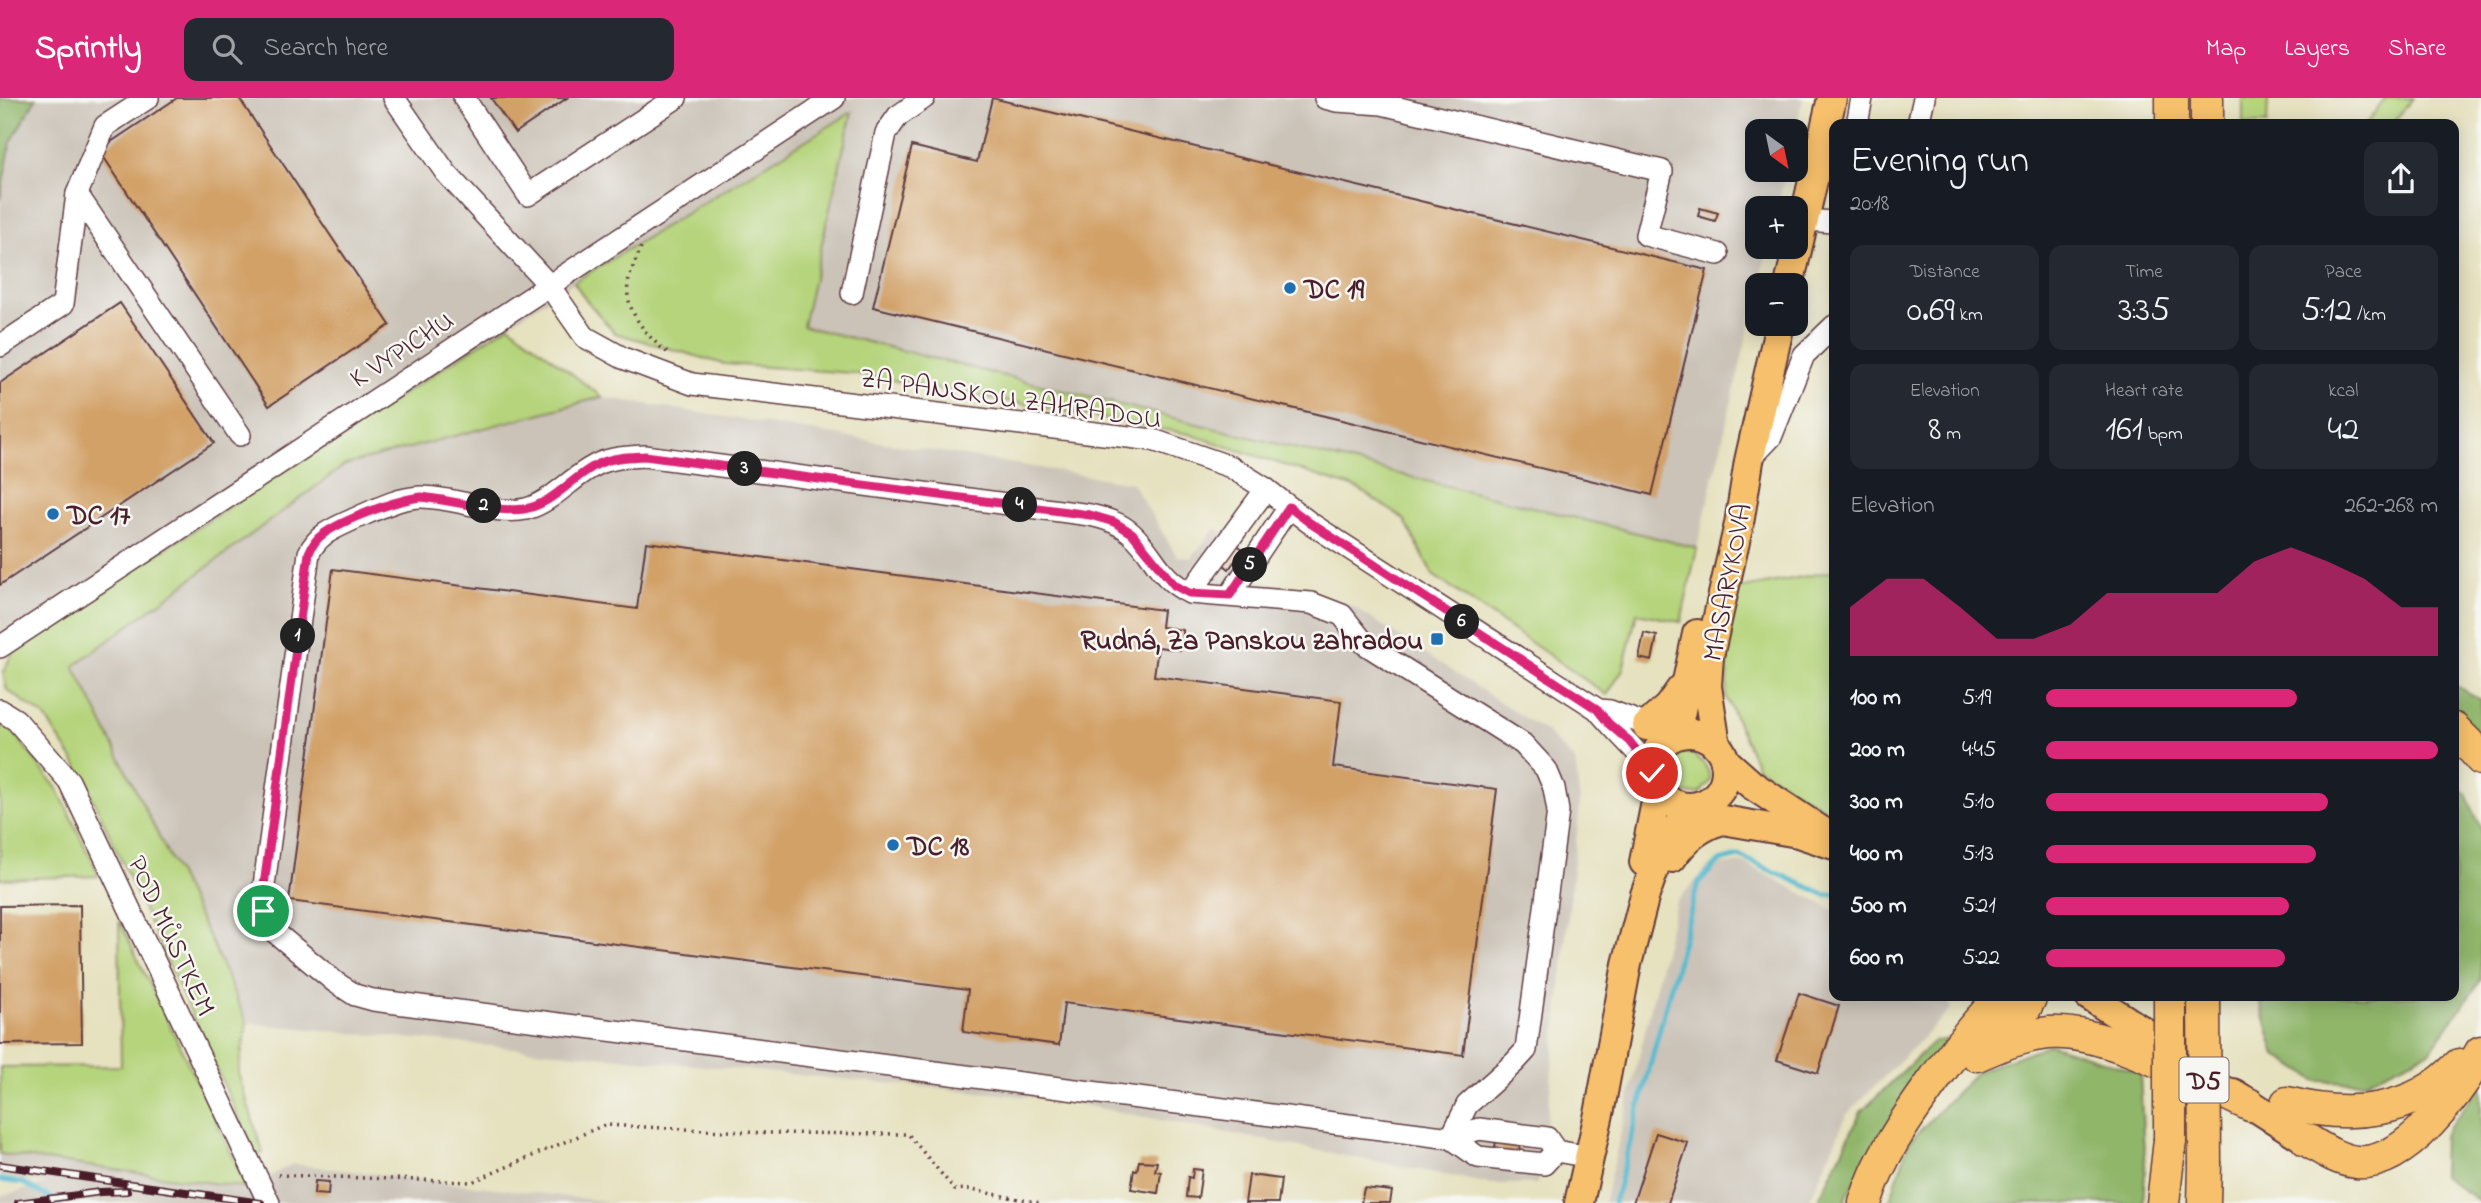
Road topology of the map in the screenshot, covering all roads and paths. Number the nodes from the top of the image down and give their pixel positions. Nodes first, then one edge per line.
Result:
1 (148, 98) edge
2 (394, 98) edge
3 (464, 98) edge
4 (676, 98) edge
5 (834, 98) edge
6 (924, 98) edge
7 (1325, 98) edge
8 (1832, 98) edge
9 (1862, 98) edge
10 (1924, 98) edge
11 (1858, 119) edge
12 (1919, 119) edge
13 (77, 194) junction
14 (1808, 203) edge
15 (1808, 220) edge
16 (1829, 222) edge
17 (642, 244) dead end
18 (1718, 254) dead end
19 (548, 284) junction
20 (852, 293) dead end
21 (1829, 331) edge
22 (1777, 336) edge
23 (0, 346) edge
24 (675, 358) dead end
25 (240, 435) dead end
26 (1749, 461) junction
27 (1266, 489) junction
28 (1289, 507) junction
29 (1189, 593) junction
30 (1230, 595) junction
31 (0, 646) edge
32 (1597, 709) junction
33 (0, 710) edge
34 (1664, 731) junction
35 (2459, 734) edge
36 (2459, 746) edge
37 (1721, 753) junction
38 (2481, 762) edge
39 (1655, 780) junction
40 (1703, 802) junction
41 (1798, 833) junction
42 (1829, 837) edge
43 (1829, 843) edge
44 (1983, 1001) edge
45 (2000, 1001) edge
46 (2028, 1001) edge
47 (2097, 1001) edge
48 (2170, 1001) edge
49 (2204, 1001) edge
50 (1616, 1023) junction
51 (2481, 1036) edge
52 (1976, 1041) junction
53 (2161, 1041) junction
54 (2481, 1052) edge
55 (2287, 1103) joint
56 (2250, 1105) junction
57 (1451, 1138) junction
58 (2170, 1140) junction
59 (2307, 1140) joint
60 (1590, 1157) junction
61 (255, 1174) junction
62 (269, 1203) edge
63 (1040, 1203) edge
64 (1579, 1203) edge
65 (1865, 1203) edge
66 (2163, 1203) edge
67 (2169, 1203) edge
68 (2204, 1203) edge

1 - 13 street
2 - 19 street, ZA PANSKOU ZAHRADOU
3 - 4 street
5 - 19 street, K VYPICHU
6 - 20 street
7 - 18 street
8 - 14 main road
9 - 11 street
10 - 12 street
13 - 23 street
13 - 25 street
15 - 16 street
17 - 24 path
19 - 27 street, ZA PANSKOU ZAHRADOU
19 - 31 street, K VYPICHU
21 - 26 street
22 - 26 main road, MASARYKOVA
26 - 34 main road, MASARYKOVA
26 - 37 main road, MASARYKOVA
27 - 28 street, ZA PANSKOU ZAHRADOU
27 - 29 street
28 - 30 street
28 - 32 street, ZA PANSKOU ZAHRADOU
29 - 30 street
29 - 57 street
30 - 57 street
32 - 34 street, ZA PANSKOU ZAHRADOU
32 - 39 street, ZA PANSKOU ZAHRADOU
33 - 61 street, POD MŮSTKEM
34 - 37 main road
34 - 39 main road
35 - 38 highway
36 - 38 highway
37 - 40 main road
37 - 42 main road
39 - 40 main road
39 - 50 main road
40 - 41 main road
40 - 50 main road
41 - 43 main road
41 - 50 main road
44 - 52 highway
45 - 52 highway
46 - 52 highway
47 - 53 main road
48 - 58 highway, D5, bridge
49 - 68 highway, D5, bridge
50 - 60 main road
51 - 55 highway
52 - 56 highway
52 - 65 highway
53 - 55 main road
53 - 56 main road
54 - 59 highway
56 - 59 main road
57 - 60 street
58 - 66 highway
58 - 67 highway, D5
60 - 64 main road
61 - 62 street, POD MŮSTKEM
61 - 63 path

